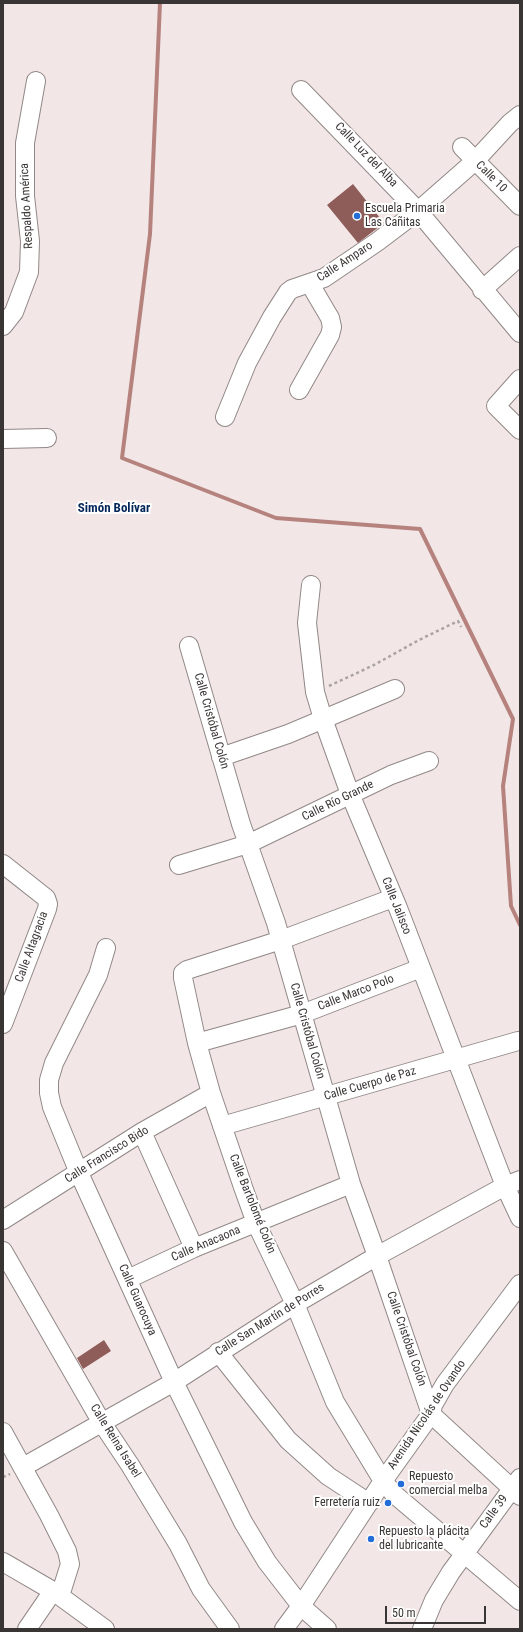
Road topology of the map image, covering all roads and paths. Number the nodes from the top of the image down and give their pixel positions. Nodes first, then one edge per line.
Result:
1 (36, 81) dead end
2 (301, 90) dead end
3 (520, 115) edge
4 (462, 147) dead end
5 (474, 160) junction
6 (520, 206) edge
7 (418, 211) junction
8 (520, 256) edge
9 (310, 284) junction
10 (482, 290) junction
11 (3, 326) edge
12 (520, 333) edge
13 (520, 379) edge
14 (299, 390) dead end
15 (225, 418) dead end
16 (520, 430) edge
17 (47, 438) dead end
18 (3, 439) edge
19 (311, 585) dead end
20 (461, 627) dead end
21 (189, 646) dead end
22 (394, 689) dead end
23 (315, 692) junction
24 (323, 719) junction
25 (221, 757) junction
26 (429, 761) dead end
27 (350, 794) junction
28 (248, 844) junction
29 (3, 864) edge
30 (179, 865) dead end
31 (393, 898) junction
32 (281, 940) junction
33 (106, 948) dead end
34 (421, 968) junction
35 (7, 1004) edge
36 (302, 1014) junction
37 (3, 1024) edge
38 (518, 1042) dead end
39 (197, 1043) junction
40 (457, 1058) junction
41 (211, 1093) junction
42 (326, 1097) junction
43 (222, 1126) junction
44 (142, 1132) junction
45 (79, 1172) junction
46 (513, 1183) edge
47 (351, 1184) junction
48 (520, 1218) edge
49 (3, 1220) edge
50 (256, 1223) junction
51 (194, 1248) junction
52 (3, 1251) edge
53 (377, 1256) junction
54 (128, 1279) junction
55 (520, 1284) edge
56 (294, 1304) junction
57 (218, 1352) junction
58 (174, 1382) junction
59 (431, 1414) junction
60 (102, 1423) junction
61 (3, 1432) edge
62 (23, 1467) junction
63 (382, 1481) junction
64 (517, 1487) edge
65 (369, 1503) junction
66 (464, 1552) junction
67 (3, 1562) edge
68 (56, 1594) junction
69 (520, 1601) edge
70 (301, 1606) junction
71 (27, 1629) edge
72 (105, 1629) edge
73 (230, 1629) edge
74 (284, 1629) edge
75 (327, 1629) edge
76 (422, 1629) edge

1 - 11 street, Respaldo América
2 - 7 street, Calle Luz del Alba
3 - 5 street, Calle Amparo
4 - 5 street, Calle 10
5 - 6 street, Calle 10
5 - 7 street, Calle Amparo
7 - 9 street, Calle Amparo
7 - 10 street, Calle Luz del Alba
8 - 10 street
9 - 14 street
9 - 15 street, Calle Amparo
10 - 12 street, Calle Luz del Alba
13 - 16 street
17 - 18 street
19 - 23 street, Calle Jalisco
20 - 23 path
21 - 25 street, Calle Cristóbal Colón
22 - 24 street
23 - 24 street, Calle Jalisco
24 - 25 street
24 - 27 street, Calle Jalisco
25 - 28 street, Calle Cristóbal Colón
26 - 27 street, Calle Río Grande
27 - 28 street, Calle Río Grande
27 - 31 street, Calle Jalisco
28 - 30 street, Calle Río Grande
28 - 32 street, Calle Cristóbal Colón
29 - 35 street, Calle Altagracia
31 - 32 street, Calle Bartolomé Colón
31 - 34 street, Calle Jalisco
32 - 36 street, Calle Cristóbal Colón
32 - 39 street, Calle Bartolomé Colón
33 - 45 street, Calle Guarocuya
34 - 36 street, Calle Marco Polo
34 - 40 street, Calle Jalisco
35 - 37 street, Calle Altagracia
36 - 39 street, Calle Marco Polo
36 - 42 street, Calle Cristóbal Colón
38 - 40 street, Calle Cuerpo de Paz
39 - 41 street, Calle Bartolomé Colón
40 - 42 street, Calle Cuerpo de Paz
40 - 46 street, Calle Jalisco
41 - 43 street, Calle Bartolomé Colón
41 - 44 street, Calle Francisco Bido
42 - 43 street, Calle Cuerpo de Paz
42 - 47 street, Calle Cristóbal Colón
43 - 50 street, Calle Bartolomé Colón
44 - 45 street, Calle Francisco Bido
44 - 51 street
45 - 49 street, Calle Francisco Bido
45 - 54 street, Calle Guarocuya
46 - 48 street, Calle Jalisco
46 - 53 street, Calle San Martín de Porres
47 - 50 street, Calle Anacaona
47 - 53 street, Calle Cristóbal Colón
50 - 51 street, Calle Anacaona
50 - 56 street, Calle Bartolomé Colón
51 - 54 street, Calle Anacaona
52 - 60 street, Calle Reina Isabel
53 - 56 street, Calle San Martín de Porres
53 - 59 street, Calle Cristóbal Colón
54 - 58 street, Calle Guarocuya
55 - 59 street, Avenida Nicolás de Ovando
56 - 57 street, Calle San Martín de Porres
56 - 63 street, Calle Bartolomé Colón
57 - 58 street, Calle San Martín de Porres
57 - 65 street
58 - 60 street, Calle San Martín de Porres
58 - 70 street, Calle Guarocuya
59 - 63 street, Avenida Nicolás de Ovando
59 - 64 street
60 - 62 street, Calle San Martín de Porres
60 - 73 street, Calle Reina Isabel
61 - 62 street
62 - 68 street
63 - 65 street, Avenida Nicolás de Ovando
63 - 66 street, Calle Bartolomé Colón
64 - 66 street, Calle 39
65 - 70 street, Avenida Nicolás de Ovando
66 - 69 street, Calle Bartolomé Colón
66 - 76 street, Calle 39
67 - 68 street
68 - 71 street
68 - 72 street
70 - 74 street, Avenida Nicolás de Ovando
70 - 75 street, Calle Guarocuya

